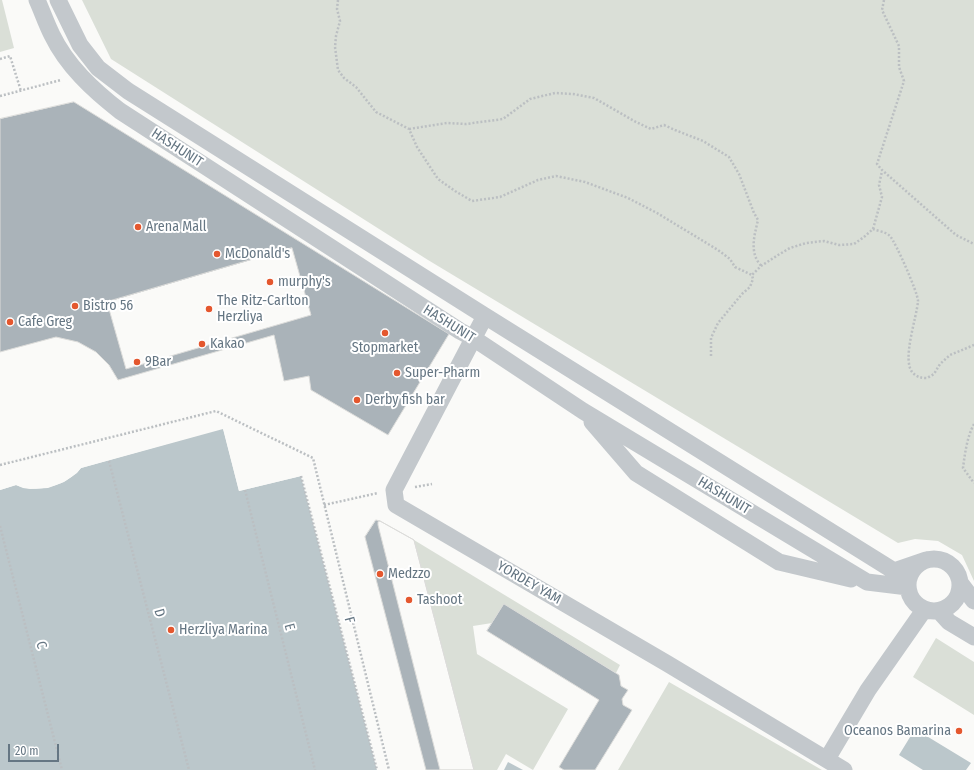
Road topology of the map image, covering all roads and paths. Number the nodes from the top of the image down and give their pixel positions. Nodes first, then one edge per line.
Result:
1 (37, 0) edge
2 (58, 0) edge
3 (338, 0) edge
4 (884, 0) edge
5 (0, 59) edge
6 (79, 75) junction
7 (21, 91) junction
8 (0, 96) edge
9 (409, 129) junction
10 (882, 170) junction
11 (873, 228) junction
12 (974, 244) edge
13 (761, 266) junction
14 (752, 275) junction
15 (485, 316) junction
16 (473, 338) junction
17 (974, 345) edge
18 (711, 356) dead end
19 (583, 411) junction
20 (974, 424) edge
21 (109, 461) dead end
22 (0, 465) edge
23 (301, 476) dead end
24 (974, 483) edge
25 (245, 490) dead end
26 (0, 526) edge
27 (926, 560) junction
28 (867, 582) junction
29 (961, 584) junction
30 (908, 587) junction
31 (974, 601) edge
32 (932, 611) junction
33 (974, 637) edge
34 (827, 759) junction
35 (62, 770) edge
36 (189, 770) edge
37 (315, 770) edge
38 (377, 770) edge
39 (389, 770) edge
40 (844, 770) edge

1 - 6 street, HASHUNIT
2 - 15 street, HASHUNIT
3 - 9 path
4 - 10 path
5 - 7 path
6 - 7 path
6 - 16 street, HASHUNIT
7 - 8 path
9 - 13 path
9 - 14 path
10 - 11 path
10 - 12 path
11 - 13 path
11 - 17 path
13 - 14 path
14 - 18 path
15 - 16 street, YORDEY YAM
15 - 27 street, HASHUNIT
16 - 19 street, HASHUNIT
16 - 34 street, YORDEY YAM
19 - 28 street, HASHUNIT
19 - 28 street
20 - 24 path
21 - 36 path, D
22 - 39 path
23 - 38 path, F
25 - 37 path, E
26 - 35 path, C
27 - 29 street
27 - 30 street
28 - 30 street, HASHUNIT
29 - 31 street
29 - 32 street
30 - 32 street
32 - 33 street
32 - 34 street
34 - 40 street, YORDEY YAM

